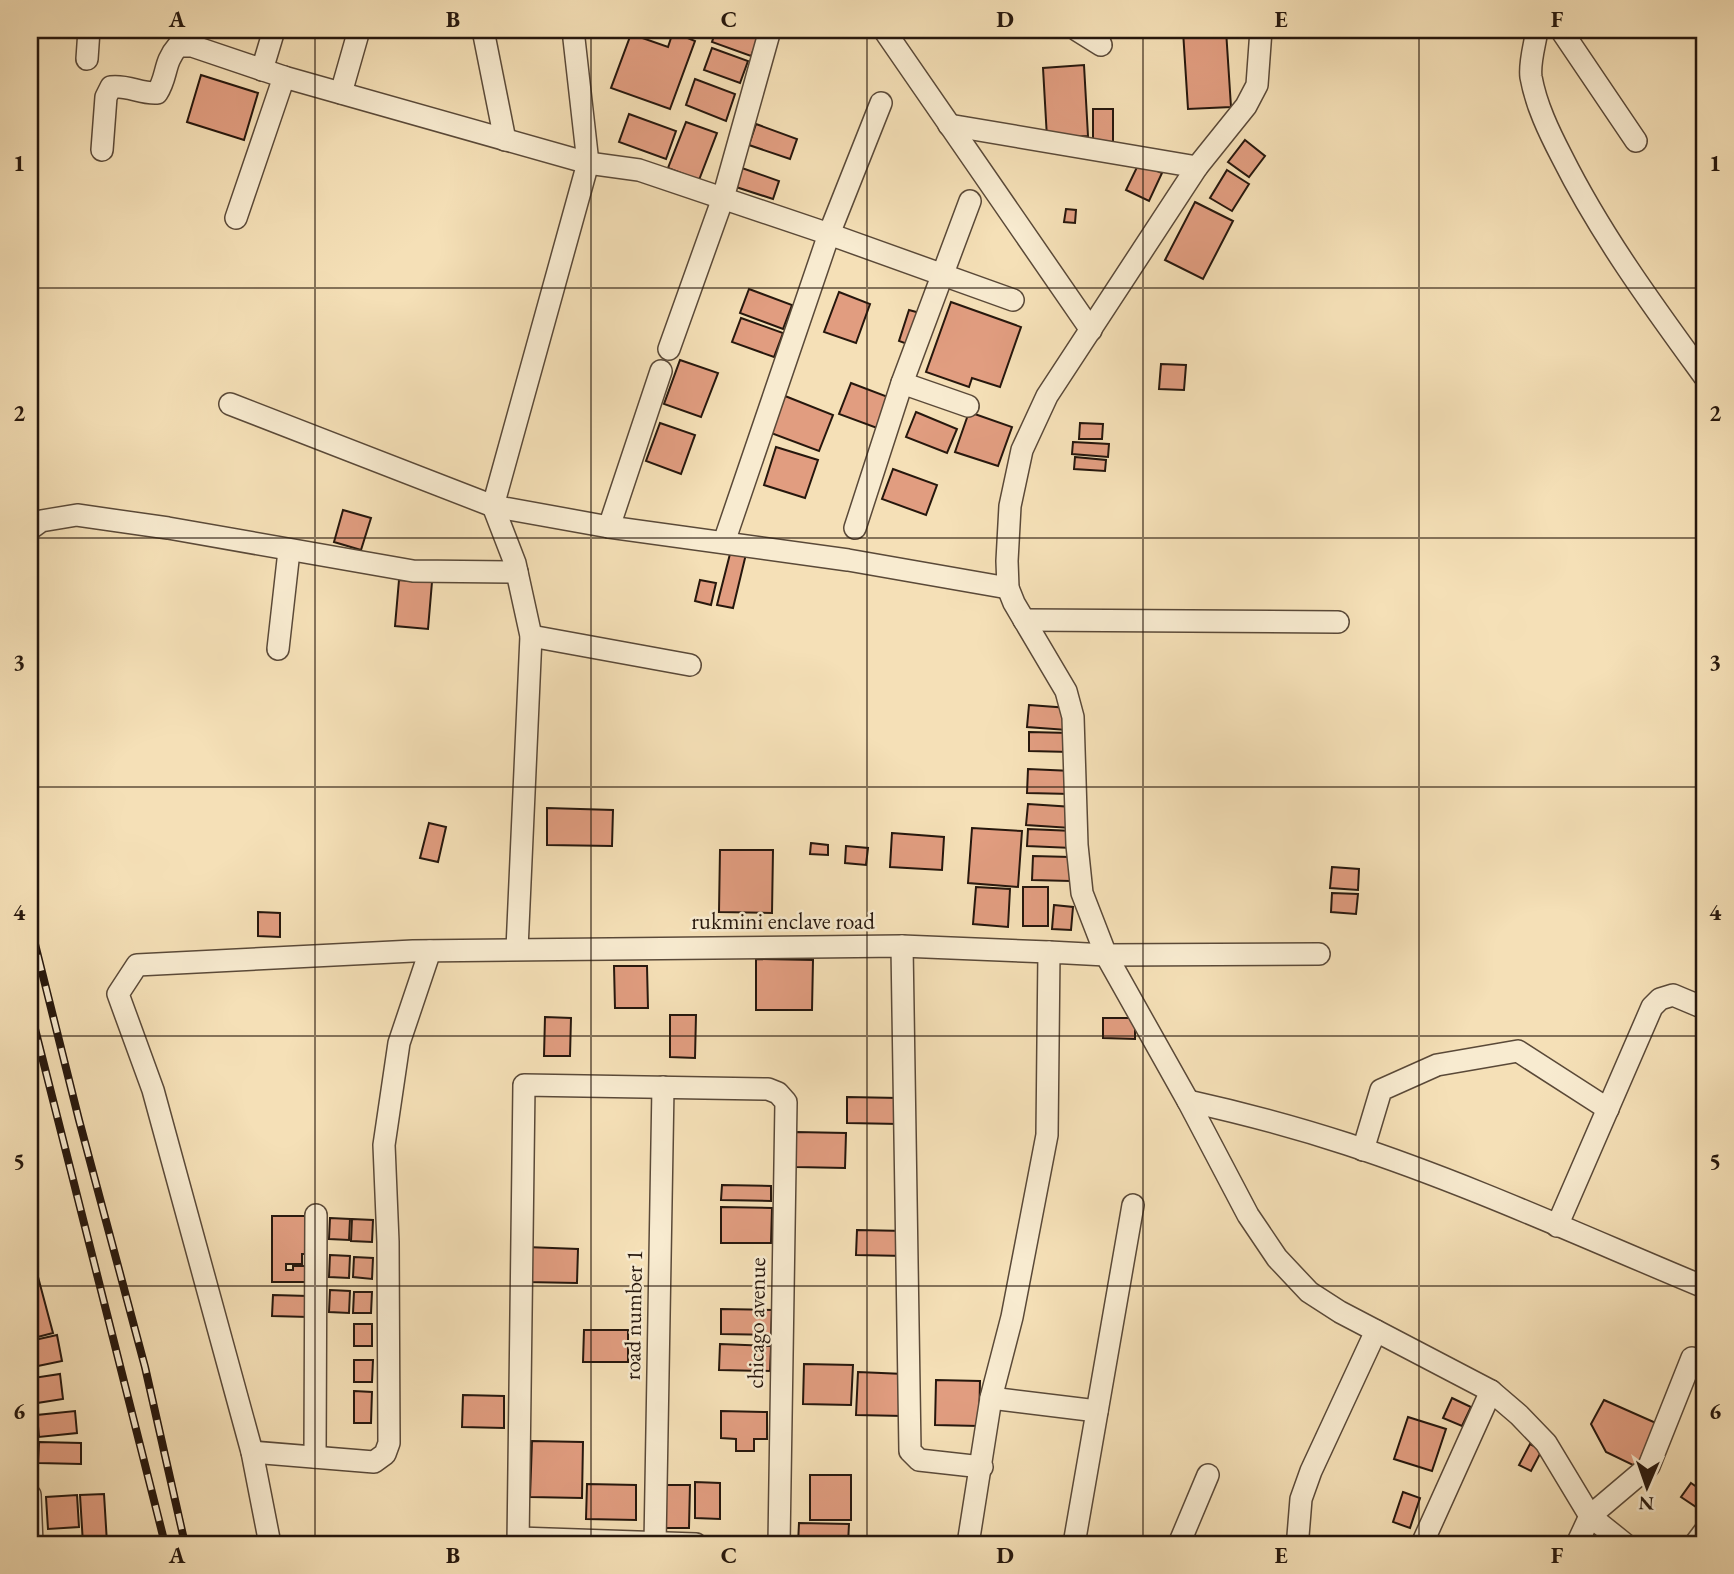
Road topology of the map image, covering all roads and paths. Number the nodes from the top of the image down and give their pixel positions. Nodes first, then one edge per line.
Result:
1 (89, 30) edge
2 (274, 30) edge
3 (359, 30) edge
4 (483, 30) edge
5 (573, 30) edge
6 (770, 30) edge
7 (884, 30) edge
8 (1077, 30) edge
9 (1261, 30) edge
10 (1537, 30) edge
11 (1561, 30) edge
12 (1101, 45) dead end
13 (87, 59) dead end
14 (262, 70) junction
15 (284, 77) junction
16 (341, 93) junction
17 (881, 103) dead end
18 (949, 125) junction
19 (505, 140) junction
20 (1636, 141) dead end
21 (102, 150) dead end
22 (588, 163) junction
23 (1197, 167) junction
24 (723, 198) junction
25 (970, 201) dead end
26 (236, 218) dead end
27 (829, 234) junction
28 (943, 275) junction
29 (1013, 300) dead end
30 (1091, 330) junction
31 (669, 349) dead end
32 (661, 371) dead end
33 (1704, 376) edge
34 (902, 383) junction
35 (230, 404) dead end
36 (968, 406) dead end
37 (493, 506) junction
38 (609, 527) junction
39 (855, 528) dead end
40 (30, 529) edge
41 (724, 542) junction
42 (289, 551) junction
43 (517, 572) junction
44 (1008, 588) junction
45 (1024, 620) junction
46 (1338, 622) dead end
47 (531, 636) junction
48 (278, 649) dead end
49 (690, 665) dead end
50 (902, 946) junction
51 (517, 949) junction
52 (429, 951) junction
53 (1049, 952) junction
54 (1319, 954) dead end
55 (1106, 956) junction
56 (1704, 1009) edge
57 (663, 1087) junction
58 (1188, 1101) junction
59 (1608, 1109) junction
60 (1363, 1150) junction
61 (1133, 1205) dead end
62 (316, 1215) dead end
63 (1557, 1226) junction
64 (1704, 1287) edge
65 (1376, 1331) junction
66 (1692, 1358) dead end
67 (1491, 1391) junction
68 (991, 1398) junction
69 (1097, 1411) junction
70 (252, 1452) junction
71 (315, 1457) junction
72 (982, 1467) junction
73 (1208, 1475) dead end
74 (30, 1495) edge
75 (1591, 1516) junction
76 (1704, 1532) edge
77 (1298, 1536) dead end
78 (518, 1541) edge
79 (32, 1544) edge
80 (271, 1544) edge
81 (655, 1544) edge
82 (696, 1544) edge
83 (779, 1544) edge
84 (968, 1544) edge
85 (1074, 1544) edge
86 (1179, 1544) edge
87 (1422, 1544) edge
88 (1577, 1544) edge
89 (1625, 1544) edge
90 (1695, 1544) edge

1 - 13 street
2 - 14 street
3 - 16 street
4 - 19 street
5 - 22 street
6 - 24 street
7 - 18 street
8 - 12 street
9 - 23 street
10 - 33 street
11 - 20 street
14 - 15 street
14 - 21 street
15 - 16 street
15 - 26 street
16 - 19 street
17 - 27 street
18 - 23 street
18 - 30 street
19 - 22 street
22 - 24 street
22 - 37 street
23 - 30 street
24 - 27 street
24 - 31 street
25 - 28 street
27 - 28 street
27 - 41 street
28 - 29 street
28 - 34 street
30 - 44 street
32 - 38 street
34 - 36 street
34 - 39 street
35 - 37 street
37 - 38 street
37 - 43 street
38 - 41 street
40 - 42 street
41 - 44 street
42 - 43 street
42 - 48 street
43 - 47 street
44 - 45 street
45 - 46 street
45 - 55 street
47 - 49 street
47 - 51 street
50 - 51 street, rukmini enclave road
50 - 53 street, rukmini enclave road
50 - 72 street
51 - 52 street, rukmini enclave road
52 - 70 street, rukmini enclave road
52 - 71 street
53 - 55 street, rukmini enclave road
53 - 68 street
54 - 55 street, rukmini enclave road
55 - 58 street
56 - 59 street
57 - 78 street
57 - 81 street, road number 1
57 - 83 street, chicago avenue
58 - 60 street
58 - 65 street
59 - 60 street
59 - 63 street
60 - 63 street
61 - 69 street
62 - 71 street
63 - 64 street
65 - 67 street
65 - 77 street
66 - 75 street
67 - 75 street
67 - 87 street
68 - 69 street
68 - 72 street
69 - 85 street
70 - 71 street
70 - 80 street
72 - 84 street
73 - 86 street
74 - 79 street
75 - 88 street
75 - 89 street
76 - 90 street
78 - 81 street
81 - 82 street

